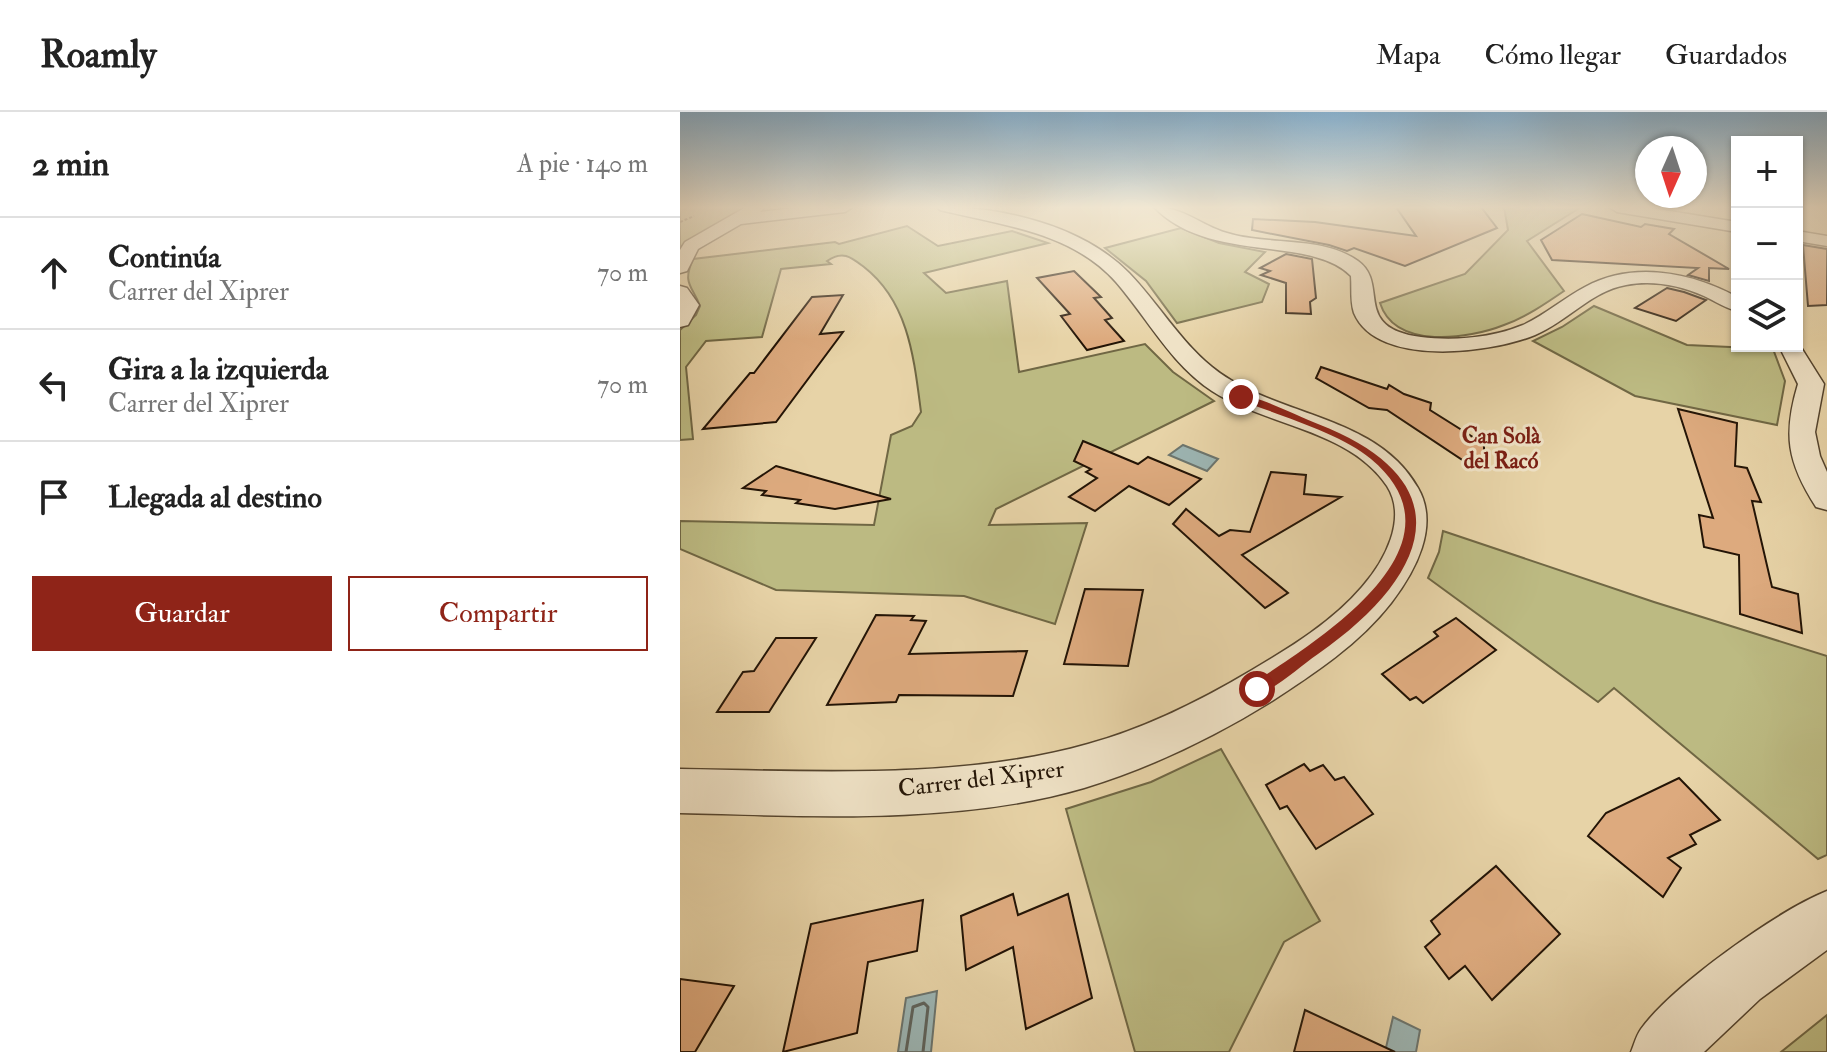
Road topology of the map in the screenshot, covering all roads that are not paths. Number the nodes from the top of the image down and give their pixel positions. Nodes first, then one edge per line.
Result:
1 (1086, 251) edge
2 (1304, 251) edge
3 (680, 292) edge
4 (1731, 303) edge
5 (680, 320) edge
6 (1794, 352) edge
7 (1827, 500) edge
8 (680, 791) edge
9 (1827, 918) edge
10 (1662, 1052) edge

1 - 8 street, Carrer del Xiprer
2 - 4 street
3 - 5 street
6 - 7 street
9 - 10 street

